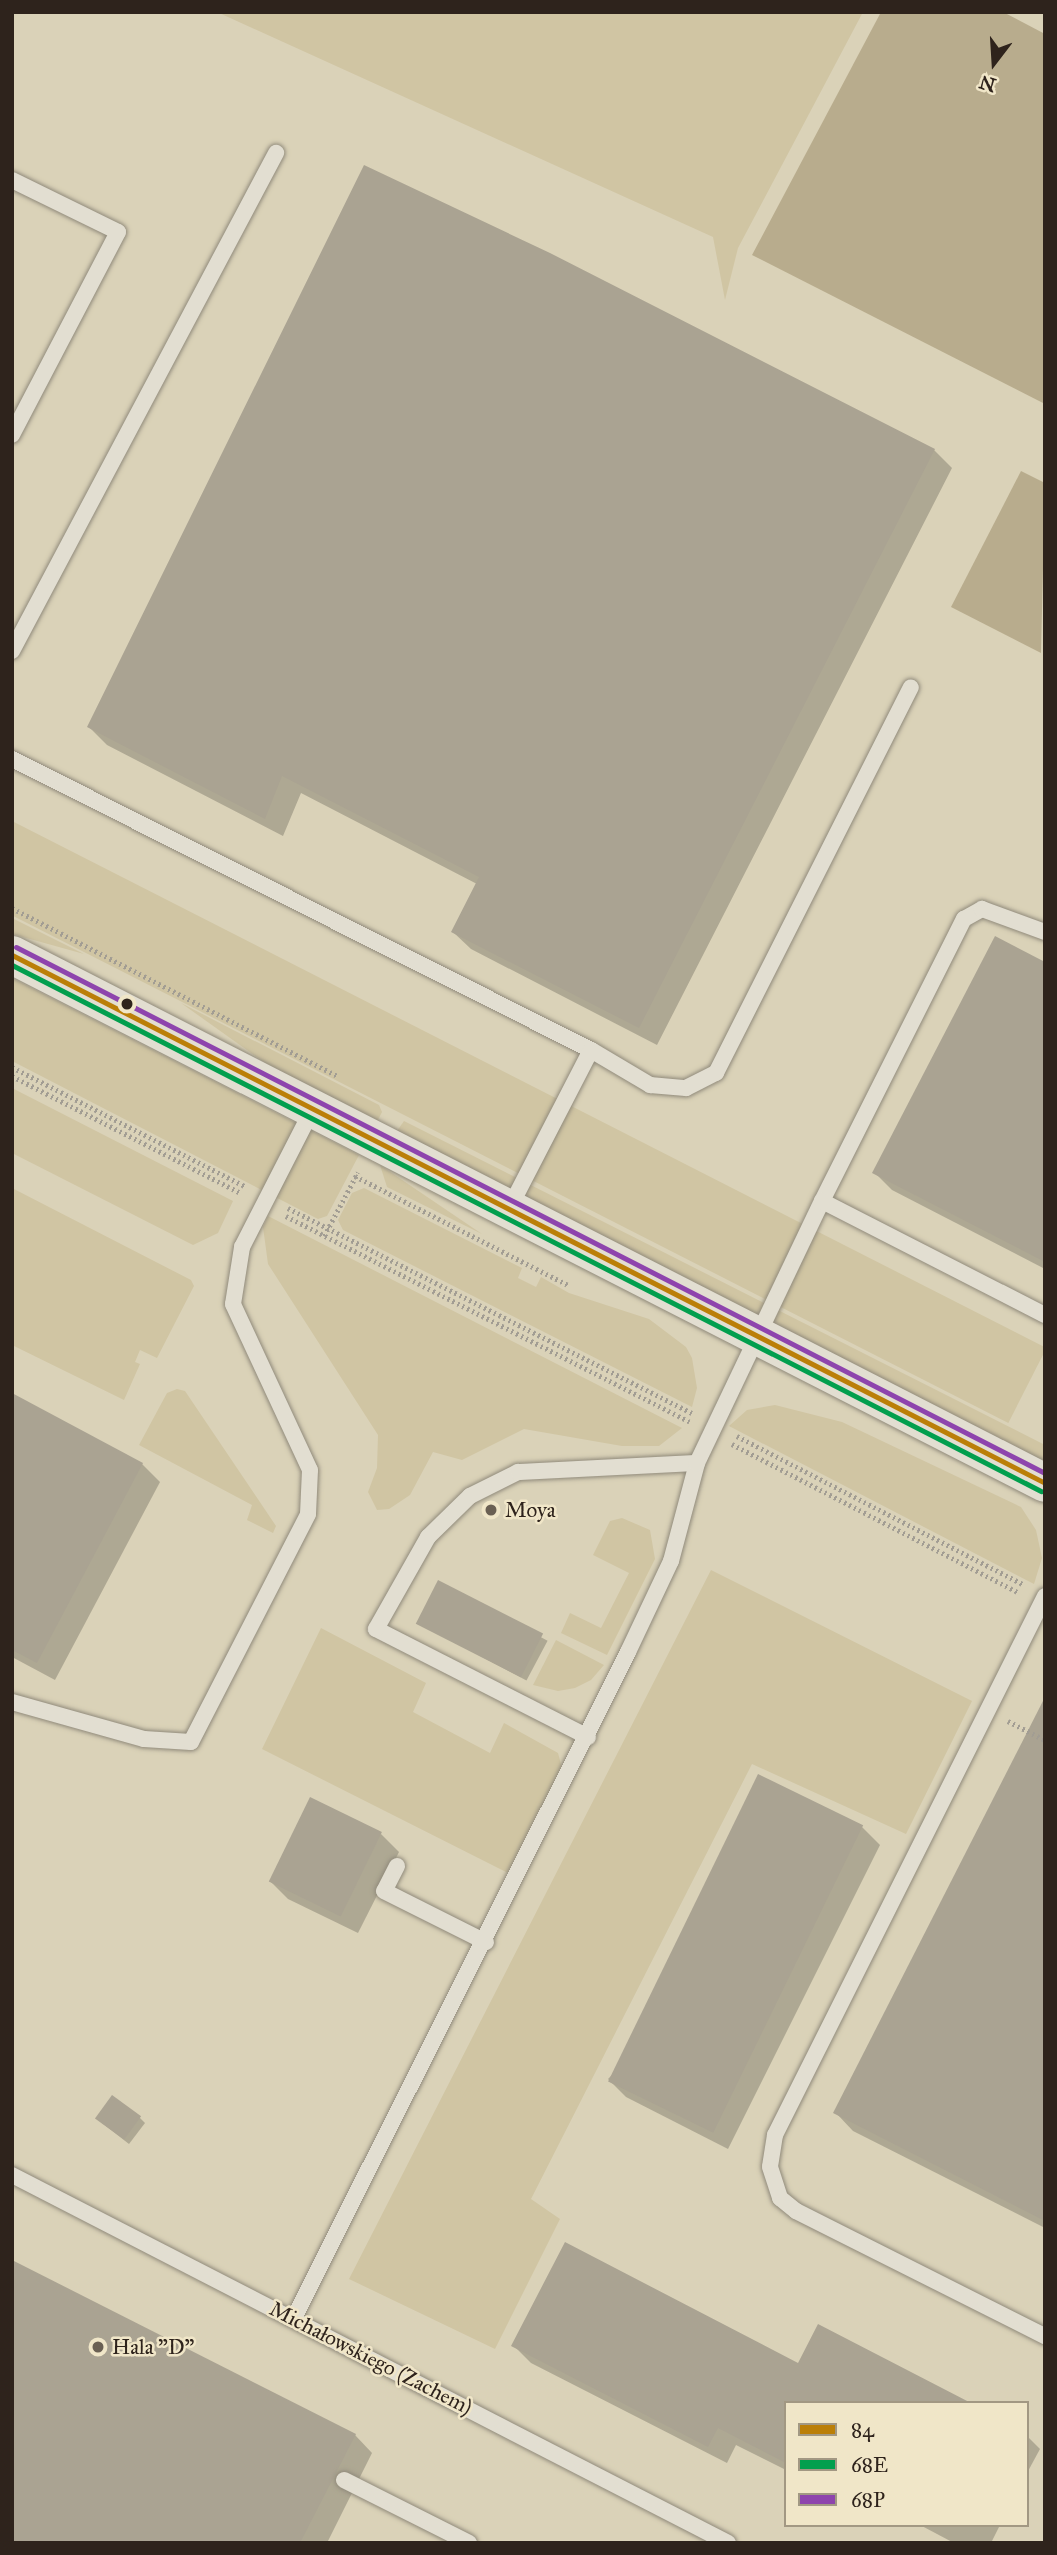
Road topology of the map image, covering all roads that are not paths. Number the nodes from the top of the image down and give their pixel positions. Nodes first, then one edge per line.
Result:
1 (276, 153) dead end
2 (12, 180) edge
3 (12, 435) edge
4 (12, 651) edge
5 (911, 687) dead end
6 (12, 759) edge
7 (1045, 932) edge
8 (12, 954) edge
9 (591, 1050) junction
10 (312, 1110) junction
11 (822, 1201) junction
12 (508, 1210) junction
13 (1045, 1315) edge
14 (757, 1336) junction
15 (697, 1463) junction
16 (1045, 1483) edge
17 (1039, 1596) edge
18 (12, 1702) edge
19 (588, 1737) junction
20 (397, 1866) dead end
21 (486, 1942) junction
22 (12, 2175) edge
23 (294, 2318) junction
24 (1045, 2336) edge
25 (344, 2480) dead end
26 (469, 2543) edge
27 (728, 2543) edge

1 - 4 lane
2 - 3 lane
5 - 9 lane
6 - 9 lane
7 - 11 lane
8 - 10 street
9 - 12 lane
10 - 12 street
10 - 18 lane
11 - 13 lane
11 - 14 lane
12 - 14 street
14 - 15 lane
14 - 16 street
15 - 19 lane
15 - 19 lane
17 - 24 lane
19 - 21 lane
20 - 21 lane
21 - 23 lane
22 - 23 lane, Michałowskiego (Zachem)
23 - 27 lane, Michałowskiego (Zachem)
25 - 26 lane

